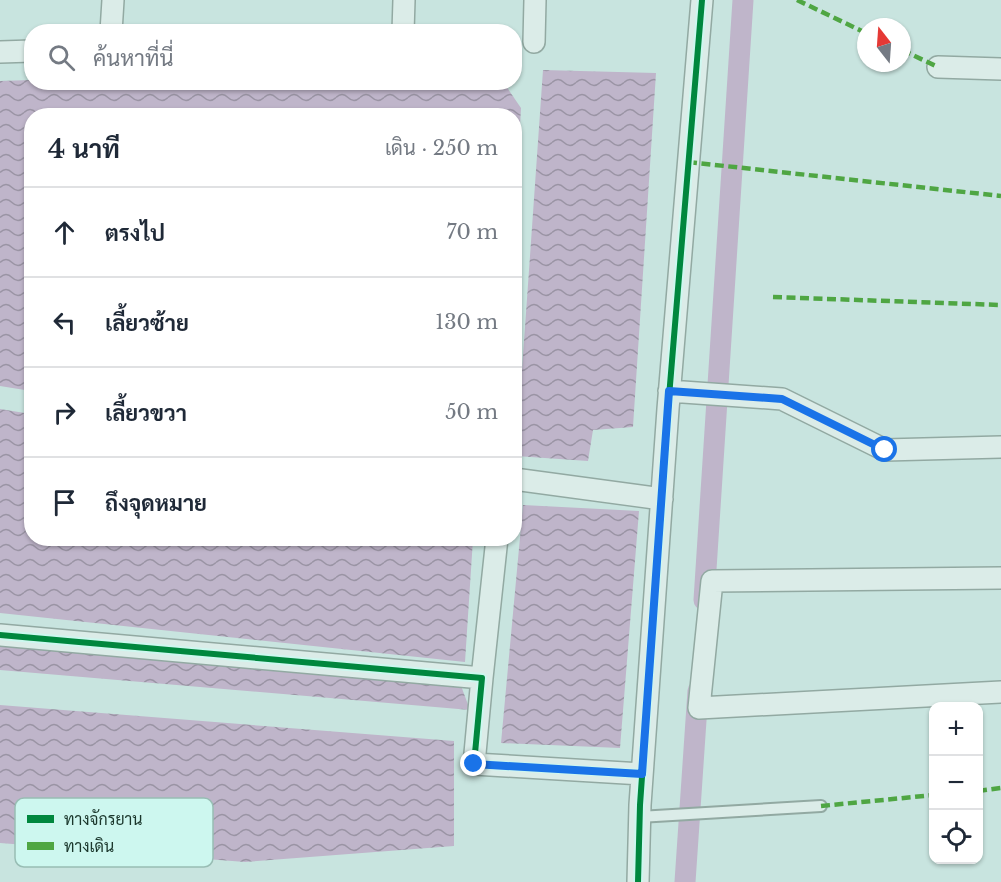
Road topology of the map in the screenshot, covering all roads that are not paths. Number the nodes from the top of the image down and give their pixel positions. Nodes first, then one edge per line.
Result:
1 (113, 0) edge
2 (404, 0) edge
3 (536, 0) edge
4 (702, 0) edge
5 (112, 24) edge
6 (404, 24) edge
7 (534, 42) dead end
8 (24, 51) edge
9 (0, 52) edge
10 (938, 67) dead end
11 (1001, 69) edge
12 (676, 391) junction
13 (1001, 447) edge
14 (522, 480) edge
15 (662, 499) junction
16 (496, 546) edge
17 (1001, 578) edge
18 (0, 634) edge
19 (482, 678) junction
20 (1001, 692) edge
21 (642, 774) junction
22 (821, 806) dead end
23 (648, 817) junction
24 (638, 882) edge

1 - 5 street
2 - 6 street
3 - 7 street
4 - 12 street
8 - 9 street
10 - 11 street
12 - 13 street
12 - 15 street
14 - 15 street
15 - 21 street
16 - 19 street
17 - 20 street
18 - 19 street
19 - 21 street
21 - 23 street
22 - 23 lane
23 - 24 street

